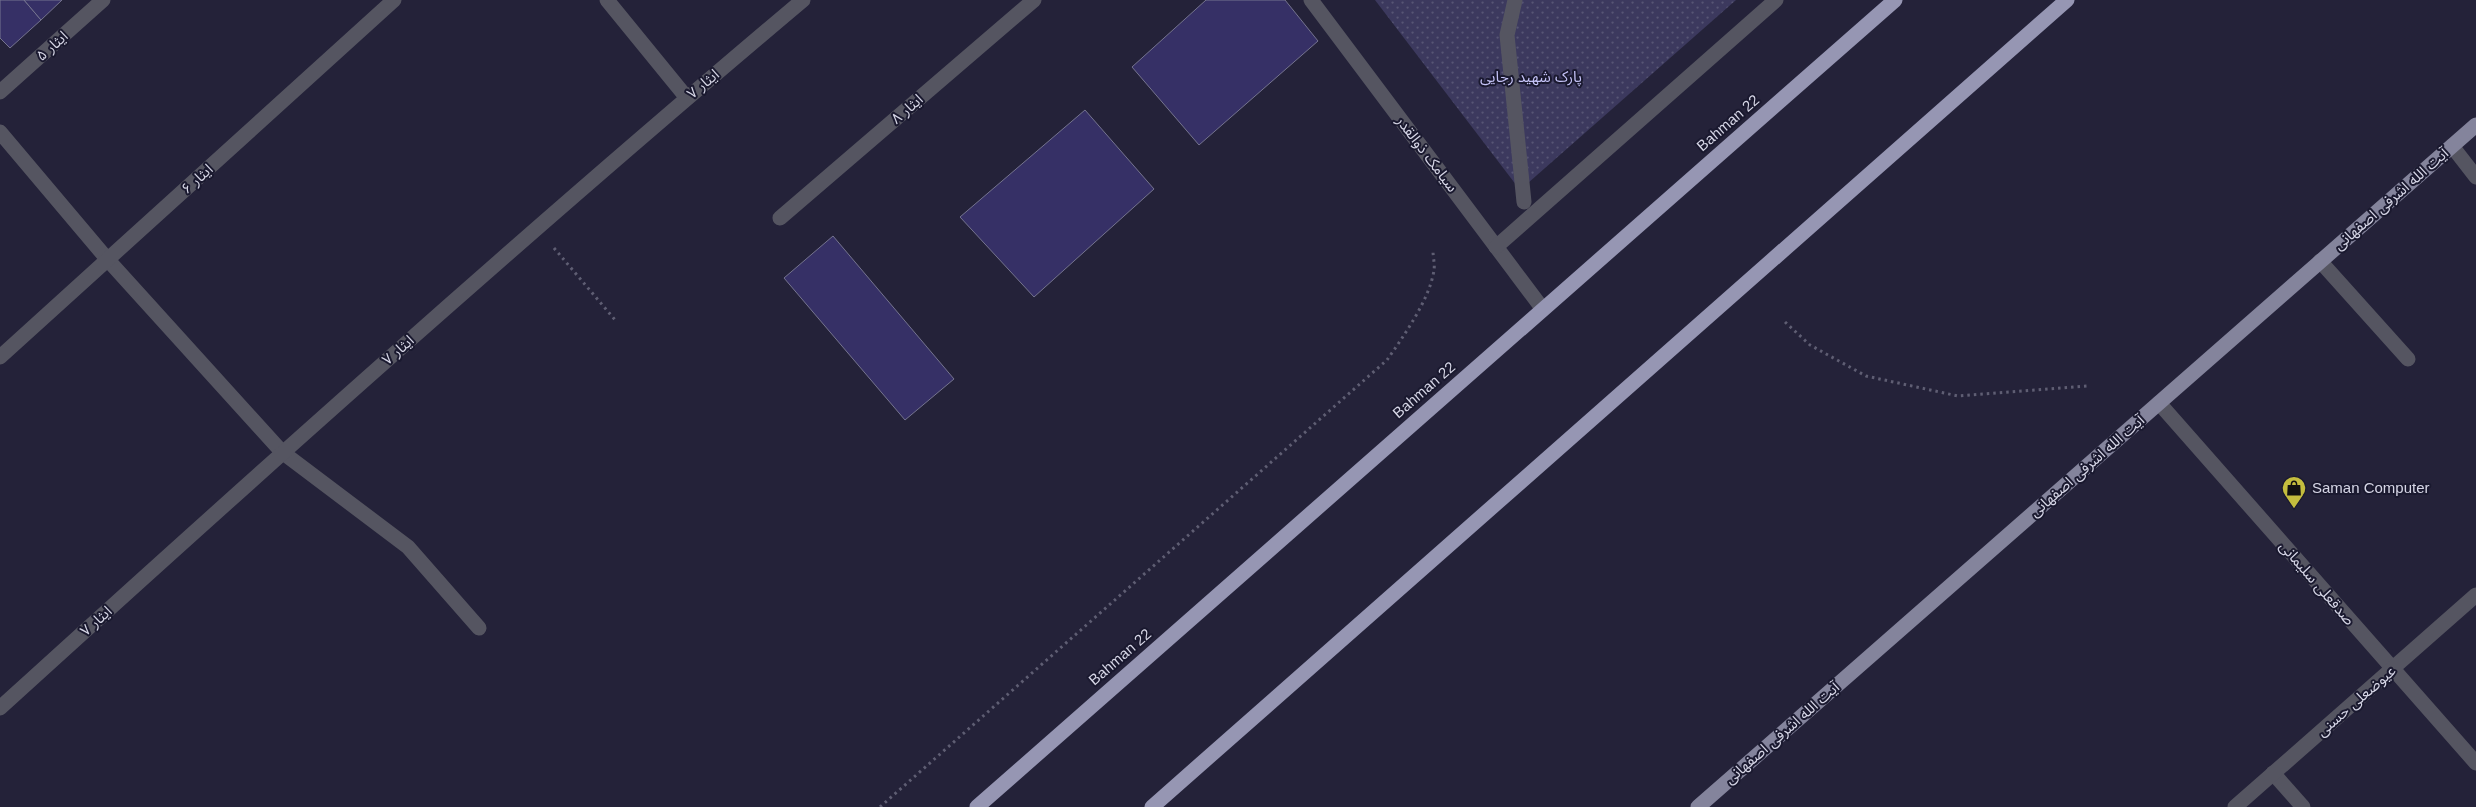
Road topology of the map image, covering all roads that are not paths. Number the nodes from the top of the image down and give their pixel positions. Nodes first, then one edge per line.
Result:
1 (103, 0) edge
2 (394, 0) edge
3 (608, 0) edge
4 (803, 0) edge
5 (1034, 0) edge
6 (1311, 0) edge
7 (1515, 0) edge
8 (1776, 0) edge
9 (1895, 0) edge
10 (2067, 0) edge
11 (0, 92) edge
12 (687, 98) junction
13 (2476, 125) edge
14 (0, 132) edge
15 (2452, 146) junction
16 (2476, 177) edge
17 (1524, 202) dead end
18 (780, 218) dead end
19 (1496, 247) junction
20 (108, 260) junction
21 (2320, 261) junction
22 (1542, 308) junction
23 (0, 357) edge
24 (2408, 359) dead end
25 (2159, 403) junction
26 (282, 452) junction
27 (2476, 595) edge
28 (479, 628) dead end
29 (2393, 669) junction
30 (0, 708) edge
31 (2476, 763) edge
32 (2273, 773) junction
33 (976, 807) edge
34 (1152, 807) edge
35 (1698, 807) edge
36 (2235, 807) edge
37 (2302, 807) edge

1 - 11 street, ایثار ۵
2 - 20 street, ایثار ۶
3 - 12 street
4 - 12 street, ایثار ۷
5 - 18 street, ایثار ۸
6 - 19 street, سیامک ذوالقدر
7 - 17 street
8 - 19 street
9 - 22 highway, Bahman 22
10 - 34 highway
12 - 26 street, ایثار ۷
13 - 15 main road, آیت الله اشرفی اصفهانی
14 - 20 street
15 - 16 street
15 - 21 main road, آیت الله اشرفی اصفهانی
19 - 22 street, سیامک ذوالقدر
20 - 23 street, ایثار ۶
20 - 26 street
21 - 24 street
21 - 25 main road, آیت الله اشرفی اصفهانی
22 - 33 highway, Bahman 22
25 - 29 street, صدقعلی سلیمانی
25 - 35 main road, آیت الله اشرفی اصفهانی
26 - 28 street
26 - 30 street, ایثار ۷
27 - 29 street, عیوضعلی حسنی
29 - 31 street, صدقعلی سلیمانی
29 - 32 street, عیوضعلی حسنی
32 - 36 street, عیوضعلی حسنی
32 - 37 street

